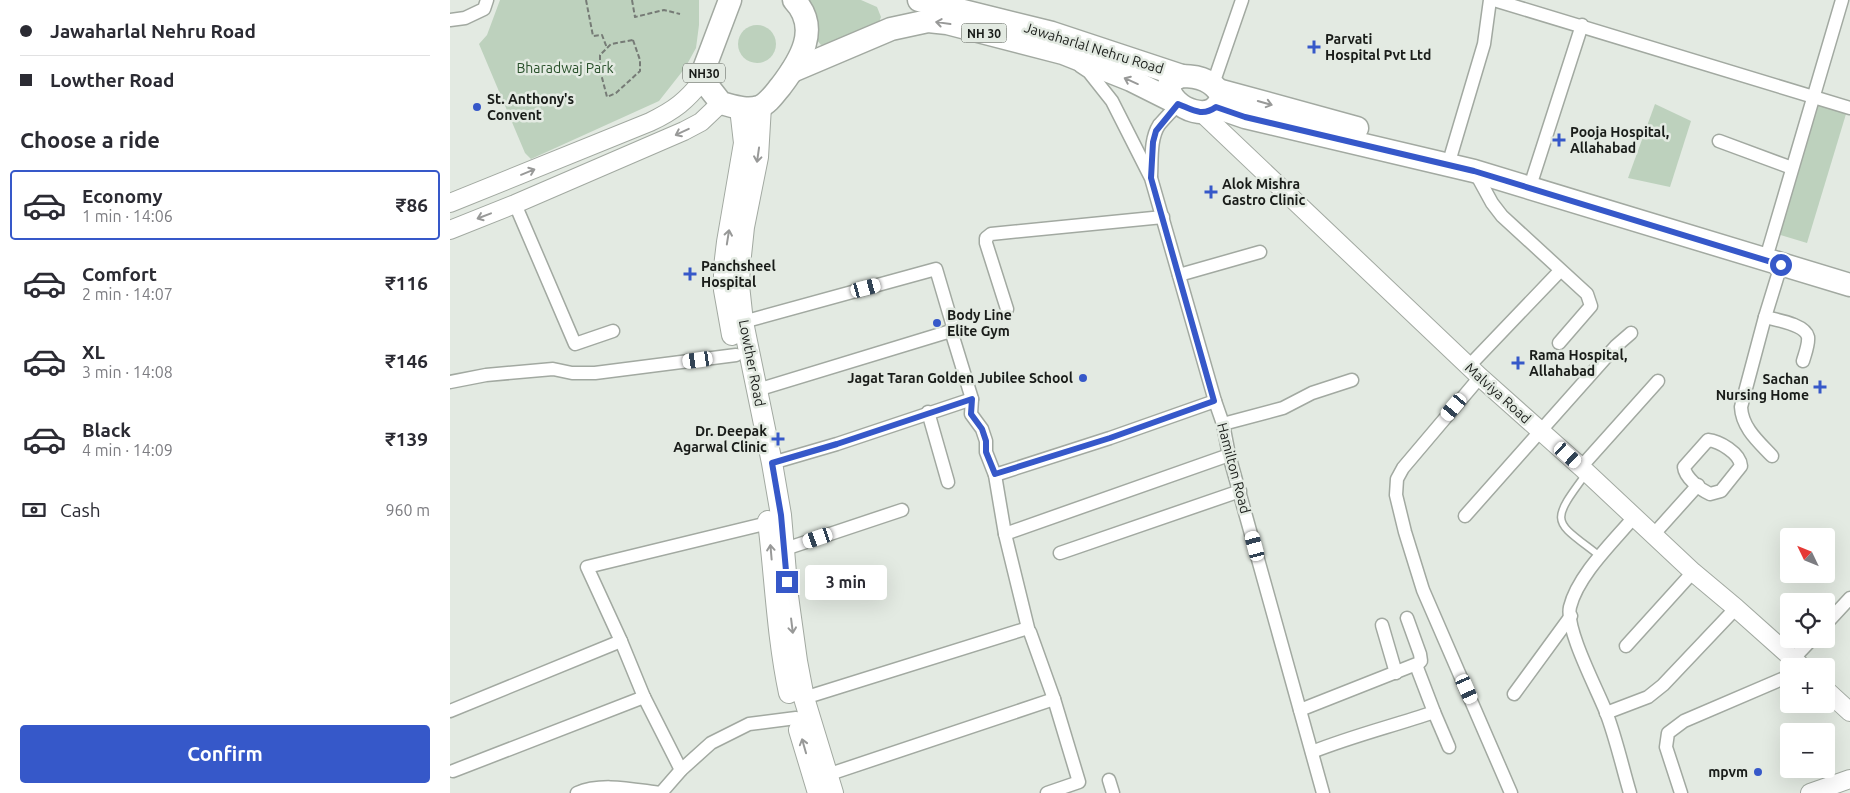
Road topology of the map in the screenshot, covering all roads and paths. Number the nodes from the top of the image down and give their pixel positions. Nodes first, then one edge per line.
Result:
1 (487, 0) edge
2 (586, 0) edge
3 (632, 0) edge
4 (730, 0) edge
5 (794, 0) edge
6 (1242, 0) edge
7 (1490, 0) edge
8 (1494, 0) edge
9 (1842, 0) edge
10 (930, 1) edge
11 (680, 14) dead end
12 (450, 20) edge
13 (1582, 25) junction
14 (607, 48) junction
15 (1063, 54) junction
16 (792, 71) junction
17 (1182, 76) junction
18 (703, 80) junction
19 (1813, 96) junction
20 (1212, 99) junction
21 (1176, 103) junction
22 (741, 106) junction
23 (1850, 108) edge
24 (1718, 142) dead end
25 (1451, 155) junction
26 (1792, 168) junction
27 (1474, 171) junction
28 (1532, 177) junction
29 (1151, 178) junction
30 (450, 204) edge
31 (515, 204) junction
32 (1163, 217) junction
33 (450, 230) edge
34 (1260, 252) dead end
35 (1775, 256) junction
36 (1850, 271) edge
37 (1558, 274) dead end
38 (1179, 275) junction
39 (1850, 285) edge
40 (1007, 309) dead end
41 (1765, 317) junction
42 (743, 322) junction
43 (954, 330) junction
44 (613, 331) dead end
45 (1631, 333) dead end
46 (1559, 344) dead end
47 (736, 355) junction
48 (1803, 361) dead end
49 (1474, 372) junction
50 (1352, 380) dead end
51 (1658, 381) dead end
52 (450, 382) edge
53 (757, 390) junction
54 (972, 399) junction
55 (1214, 401) junction
56 (928, 412) junction
57 (1223, 424) junction
58 (1541, 431) junction
59 (1230, 455) junction
60 (1772, 456) dead end
61 (772, 463) junction
62 (1584, 470) junction
63 (995, 474) junction
64 (948, 482) dead end
65 (1698, 485) junction
66 (1240, 491) junction
67 (902, 510) dead end
68 (1465, 516) dead end
69 (1634, 517) junction
70 (768, 523) junction
71 (1005, 534) junction
72 (1654, 534) junction
73 (785, 549) junction
74 (1060, 553) dead end
75 (1601, 557) junction
76 (1693, 572) junction
77 (1850, 598) edge
78 (1736, 608) junction
79 (1835, 614) edge
80 (1571, 616) junction
81 (1407, 618) dead end
82 (1382, 625) dead end
83 (1030, 632) dead end
84 (621, 641) junction
85 (1626, 646) dead end
86 (1785, 658) edge
87 (1416, 665) junction
88 (1396, 673) junction
89 (1780, 674) edge
90 (1514, 694) dead end
91 (644, 697) junction
92 (804, 698) junction
93 (1835, 698) edge
94 (1054, 699) junction
95 (1300, 710) junction
96 (450, 711) edge
97 (1434, 712) junction
98 (1850, 712) edge
99 (1606, 713) junction
100 (796, 718) junction
101 (1449, 747) dead end
102 (1312, 752) junction
103 (680, 770) junction
104 (454, 771) dead end
105 (1850, 779) edge
106 (1109, 780) dead end
107 (830, 784) edge
108 (1080, 787) edge
109 (577, 793) edge
110 (661, 793) edge
111 (818, 793) edge
112 (1047, 793) edge
113 (1113, 793) edge
114 (1323, 793) edge
115 (1511, 793) edge
116 (1630, 793) edge
117 (1681, 793) edge
118 (1810, 793) edge

1 - 12 street
2 - 14 path
3 - 11 path
4 - 18 highway, NH30
5 - 16 highway
6 - 20 street
7 - 25 street
8 - 13 street
9 - 19 street
10 - 17 highway, Jawaharlal Nehru Road / NH 30
13 - 19 street
13 - 28 street
14 - 14 path
15 -> 16 highway, Jawaharlal Nehru Road / NH 30
21 -> 15 highway, Jawaharlal Nehru Road / NH 30
15 - 29 street, Hamilton Road
16 - 22 highway
17 - 20 highway, Jawaharlal Nehru Road / NH 30
17 - 21 highway, Jawaharlal Nehru Road
18 - 22 highway, NH30
30 -> 18 street
19 - 23 street
19 - 26 street
20 - 21 highway, Jawaharlal Nehru Road / NH 30
20 -> 25 highway, Jawaharlal Nehru Road
20 - 27 highway, Jawaharlal Nehru Road
20 - 49 street, Malviya Road
21 - 29 street
22 -> 31 street
22 -> 42 main road, Lowther Road
47 -> 22 main road, Lowther Road
24 - 26 street
25 - 28 highway, Jawaharlal Nehru Road
26 - 35 street
27 - 35 highway, Jawaharlal Nehru Road
27 - 46 street
28 - 35 highway, Jawaharlal Nehru Road
29 - 32 street, Hamilton Road
31 -> 33 street
31 - 44 street
32 - 38 street, Hamilton Road
32 - 40 street
34 - 38 street
35 - 36 highway, Jawaharlal Nehru Road
35 - 39 highway, Jawaharlal Nehru Road
35 - 41 street
37 - 49 street
38 - 55 street, Hamilton Road
41 - 48 street
41 - 60 street
42 - 43 street
42 - 53 main road, Lowther Road
43 - 53 street
43 - 54 street
45 - 58 street
47 - 52 street
47 - 70 main road, Lowther Road
49 - 58 street, Malviya Road
49 - 115 street
50 - 57 street
51 - 62 street
53 - 61 main road, Lowther Road
54 - 56 street
54 - 63 street
55 - 57 street, Hamilton Road
55 - 63 street
56 - 61 street
56 - 64 street
57 - 59 street, Hamilton Road
58 - 62 street, Malviya Road
58 - 68 street
59 - 66 street, Hamilton Road
59 - 71 street
61 - 73 main road, Lowther Road
62 - 69 street, Malviya Road
62 - 75 lane
63 - 71 street
65 - 65 street
65 - 72 street
66 - 74 street
66 - 95 street, Hamilton Road
67 - 73 street
69 - 72 street, Malviya Road
69 - 75 street
70 - 84 street
100 -> 70 main road, Lowther Road
71 - 92 street
72 - 76 street, Malviya Road
73 -> 92 main road, Lowther Road
75 - 80 street
76 - 78 street, Malviya Road
76 - 85 street
77 - 79 street
78 - 86 street, Malviya Road
78 - 99 street
80 - 90 street
80 - 99 street
81 - 87 street
82 - 88 street
83 - 94 street
84 - 91 street
84 - 96 street
87 - 88 street
87 - 97 street
88 - 95 street
89 - 117 street
91 - 103 street
91 - 104 street
92 - 107 main road, Lowther Road
93 - 98 street
94 - 107 street
94 - 108 street
95 - 102 street, Hamilton Road
97 - 101 street
97 - 102 street
99 - 116 street
100 - 103 street
111 -> 100 main road, Lowther Road
102 - 114 street, Hamilton Road
103 - 110 street
105 - 118 street
106 - 113 street
108 - 112 street
109 - 110 street

